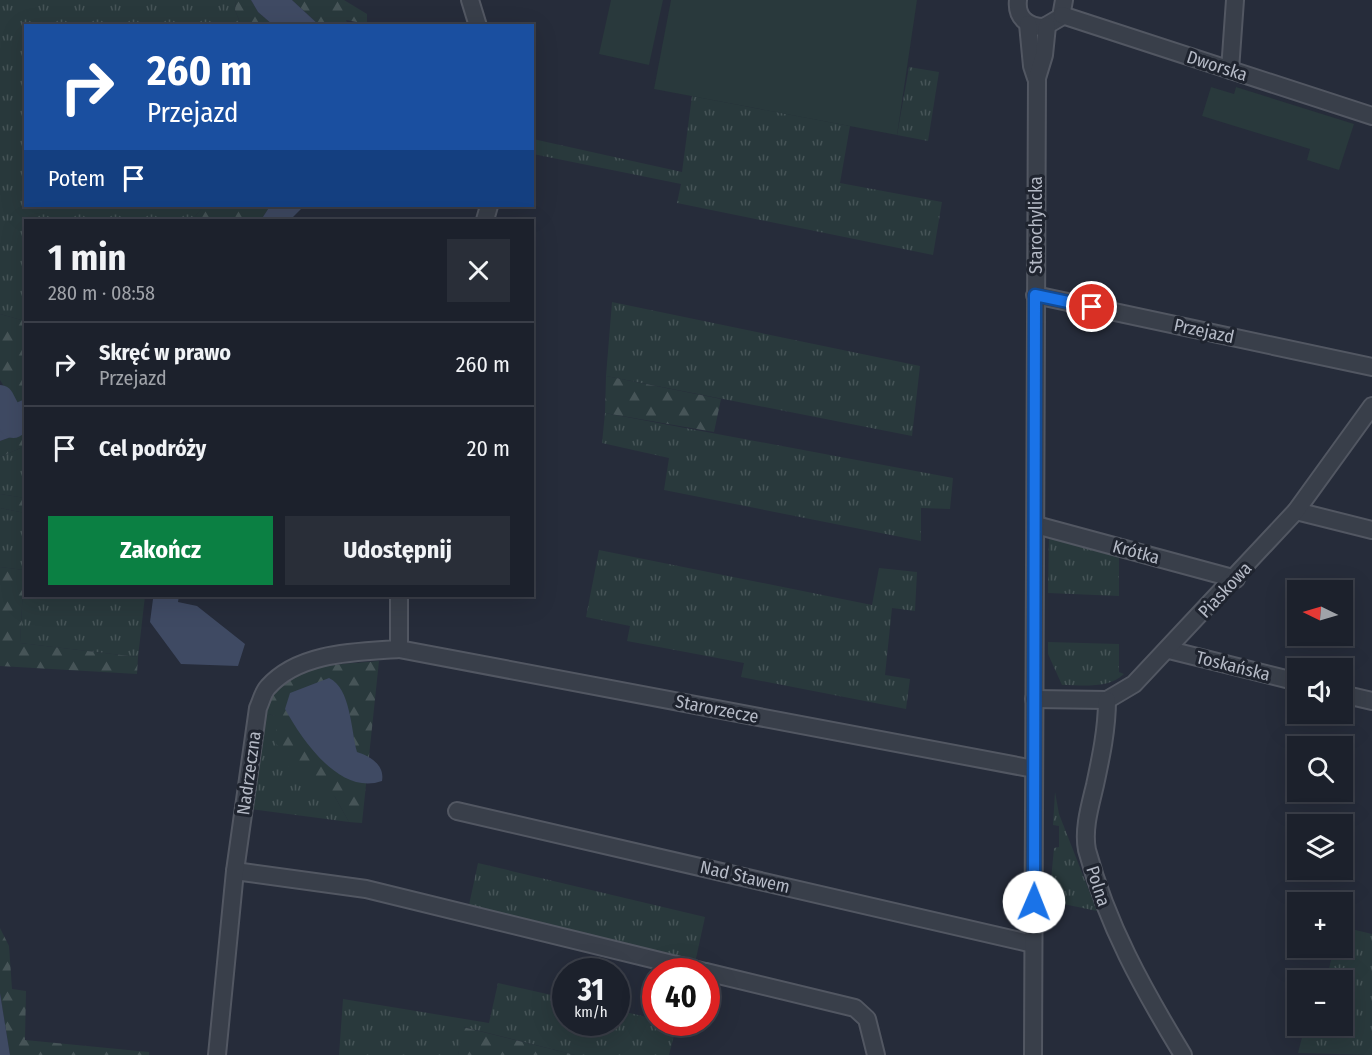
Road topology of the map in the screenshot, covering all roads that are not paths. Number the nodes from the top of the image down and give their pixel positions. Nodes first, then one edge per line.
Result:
1 (470, 0) edge
2 (1018, 0) edge
3 (1234, 0) edge
4 (1063, 8) edge
5 (477, 24) edge
6 (1028, 24) junction
7 (1047, 26) junction
8 (1230, 70) junction
9 (1037, 78) junction
10 (1372, 116) edge
11 (1035, 295) junction
12 (1372, 367) edge
13 (1372, 406) edge
14 (1296, 511) junction
15 (1036, 525) junction
16 (1372, 530) edge
17 (1236, 579) junction
18 (399, 597) edge
19 (399, 649) junction
20 (1169, 650) junction
21 (1287, 679) edge
22 (1353, 697) edge
23 (1034, 699) junction
24 (1107, 700) junction
25 (1372, 701) edge
26 (1034, 769) junction
27 (457, 811) dead end
28 (235, 871) junction
29 (1034, 944) junction
30 (649, 958) edge
31 (720, 975) edge
32 (217, 1055) edge
33 (876, 1055) edge
34 (1033, 1055) edge
35 (1183, 1055) edge

1 - 5 street
2 - 6 street, Starochylicka
3 - 8 street
4 - 7 street
4 - 8 street, Dworska
6 - 7 street
6 - 9 street, Starochylicka
7 - 9 street, Starochylicka
8 - 10 street, Dworska
9 - 11 street, Starochylicka
11 - 12 street, Przejazd
11 - 15 street, Starochylicka
13 - 14 street, Piaskowa
14 - 16 street
14 - 17 street, Piaskowa
15 - 17 street, Krótka
15 - 23 street, Starochylicka
17 - 20 street, Piaskowa
18 - 19 street
19 - 26 street, Starorzecze
19 - 28 street, Nadrzeczna
20 - 21 street, Toskańska
20 - 24 street, Piaskowa
22 - 25 street
23 - 24 street
23 - 26 street, Starochylicka
24 - 35 street, Polna
26 - 29 street, Starochylicka
27 - 29 street, Nad Stawem
28 - 30 street
28 - 32 street, Nadrzeczna
29 - 34 street, Starochylicka
31 - 33 street

